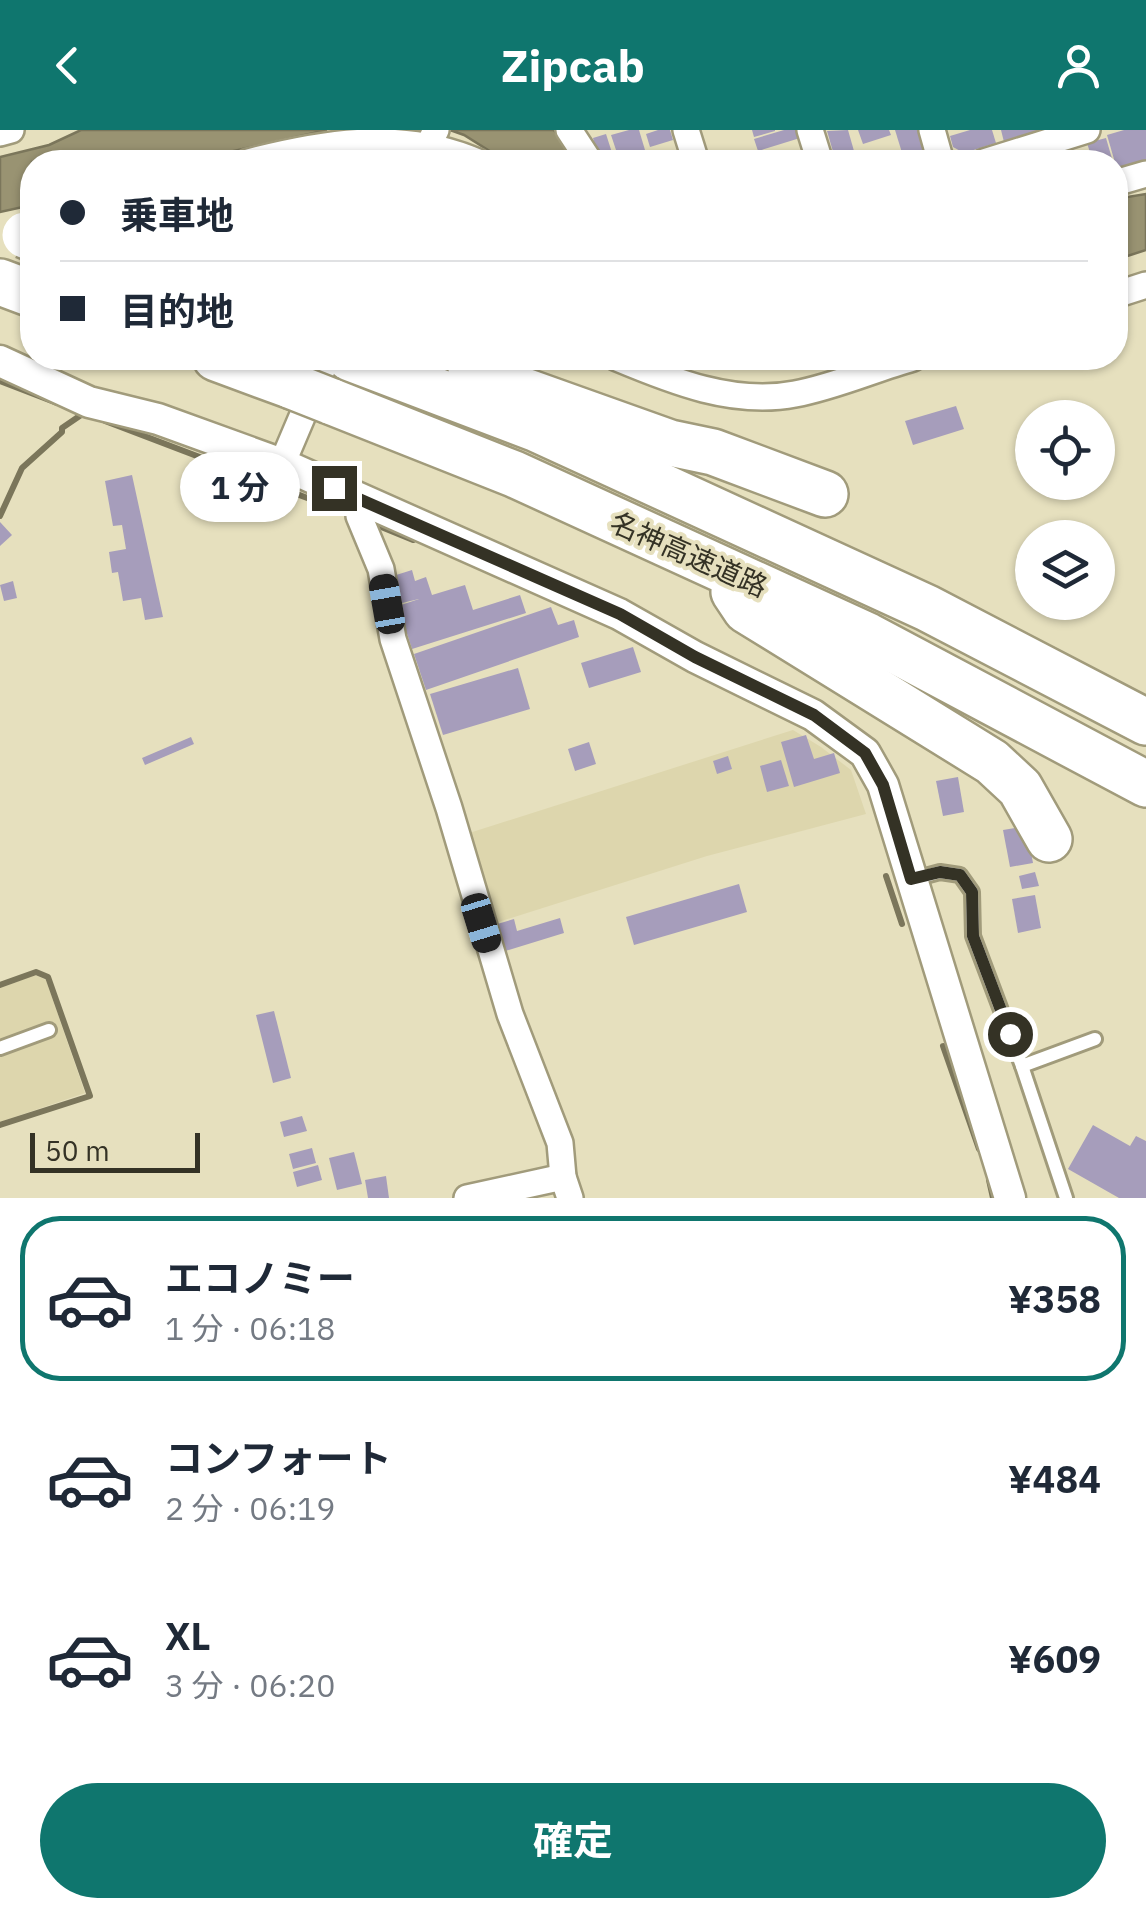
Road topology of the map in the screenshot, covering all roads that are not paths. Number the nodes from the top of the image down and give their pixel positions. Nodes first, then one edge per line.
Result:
1 (10, 130) edge
2 (1087, 130) edge
3 (0, 133) edge
4 (434, 133) edge
5 (1063, 143) edge
6 (298, 150) edge
7 (461, 150) edge
8 (1034, 150) edge
9 (0, 361) edge
10 (266, 370) edge
11 (382, 370) edge
12 (466, 370) edge
13 (653, 370) edge
14 (873, 370) edge
15 (316, 382) edge
16 (282, 464) junction
17 (825, 494) dead end
18 (360, 500) junction
19 (719, 569) junction
20 (1146, 722) edge
21 (1146, 784) edge
22 (1050, 839) dead end
23 (911, 879) junction
24 (50, 1030) dead end
25 (1095, 1039) dead end
26 (0, 1048) edge
27 (1022, 1066) junction
28 (567, 1188) edge
29 (467, 1198) edge
30 (1010, 1198) edge
31 (1066, 1198) edge

1 - 3 street
2 - 5 street
4 - 6 street
4 - 7 street
5 - 8 street
9 - 16 street
10 - 15 highway, 名神高速道路
11 - 20 highway, 名神高速道路
12 - 17 highway
13 - 14 street
15 - 16 street
15 - 19 highway, 名神高速道路
16 - 18 street
18 - 23 street
18 - 28 street
19 - 21 highway, 名神高速道路
19 - 22 highway
23 - 27 lane
23 - 30 street
24 - 26 lane
25 - 27 lane
27 - 31 lane
28 - 29 street

